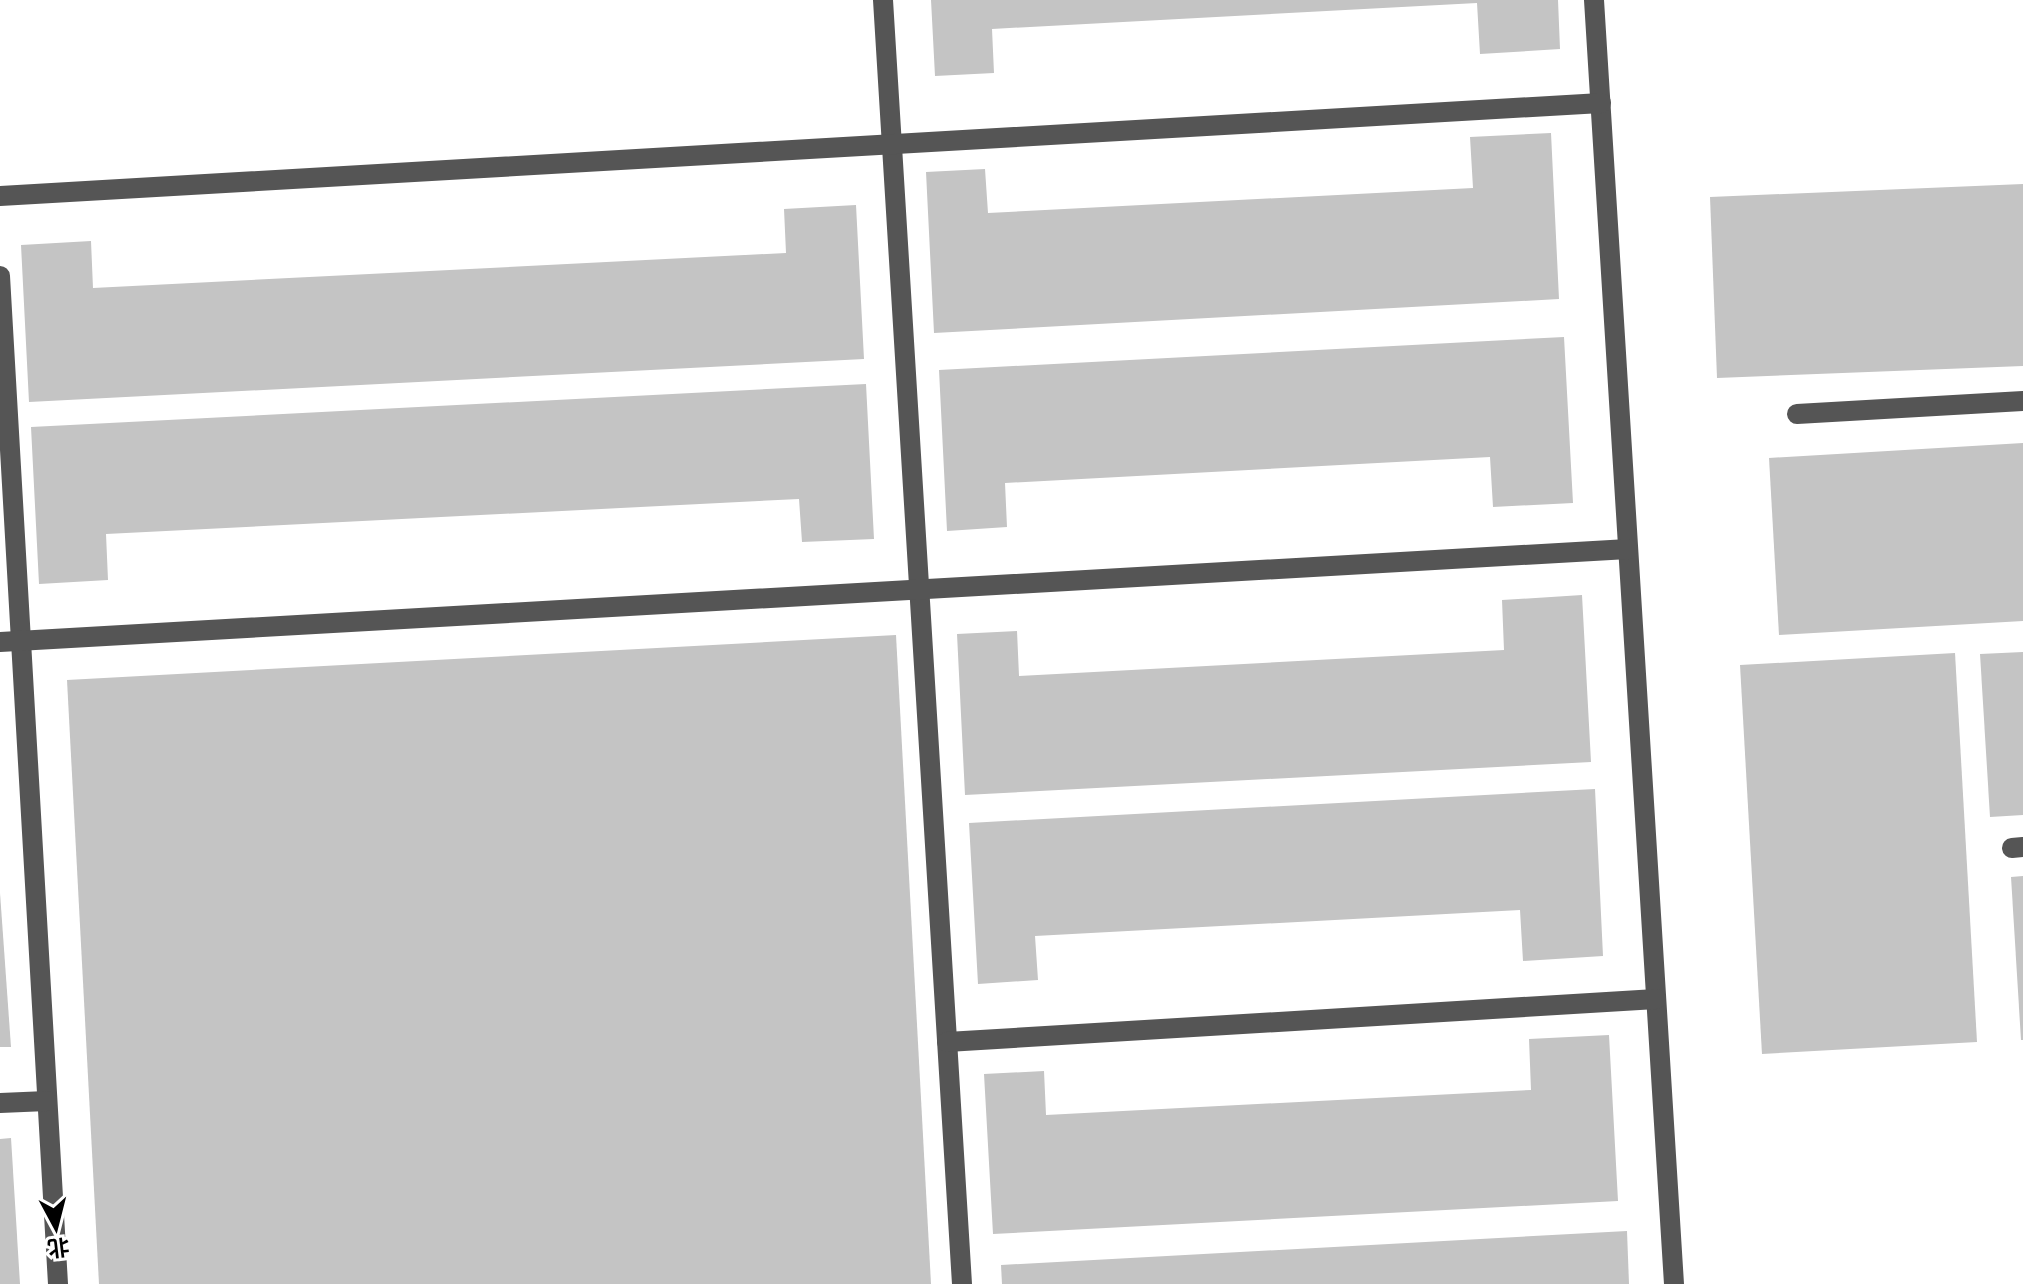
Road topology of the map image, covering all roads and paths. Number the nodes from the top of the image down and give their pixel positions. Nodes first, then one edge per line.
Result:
1 (883, 0) edge
2 (1594, 0) edge
3 (1601, 103) junction
4 (892, 144) junction
5 (0, 196) edge
6 (0, 276) edge
7 (2023, 401) edge
8 (1797, 414) dead end
9 (1628, 549) junction
10 (920, 589) junction
11 (21, 641) junction
12 (0, 642) edge
13 (1656, 999) junction
14 (947, 1042) junction
15 (47, 1101) junction
16 (0, 1103) edge
17 (58, 1284) edge
18 (962, 1284) edge
19 (1674, 1284) edge

1 - 4 lane
2 - 3 lane
3 - 4 lane
3 - 9 lane
4 - 5 lane
4 - 10 lane
6 - 11 lane
7 - 8 lane
9 - 10 lane
9 - 13 lane
10 - 11 lane
10 - 14 lane
11 - 12 lane
11 - 15 lane
13 - 14 lane
13 - 19 lane
14 - 18 lane
15 - 16 lane
15 - 17 lane

